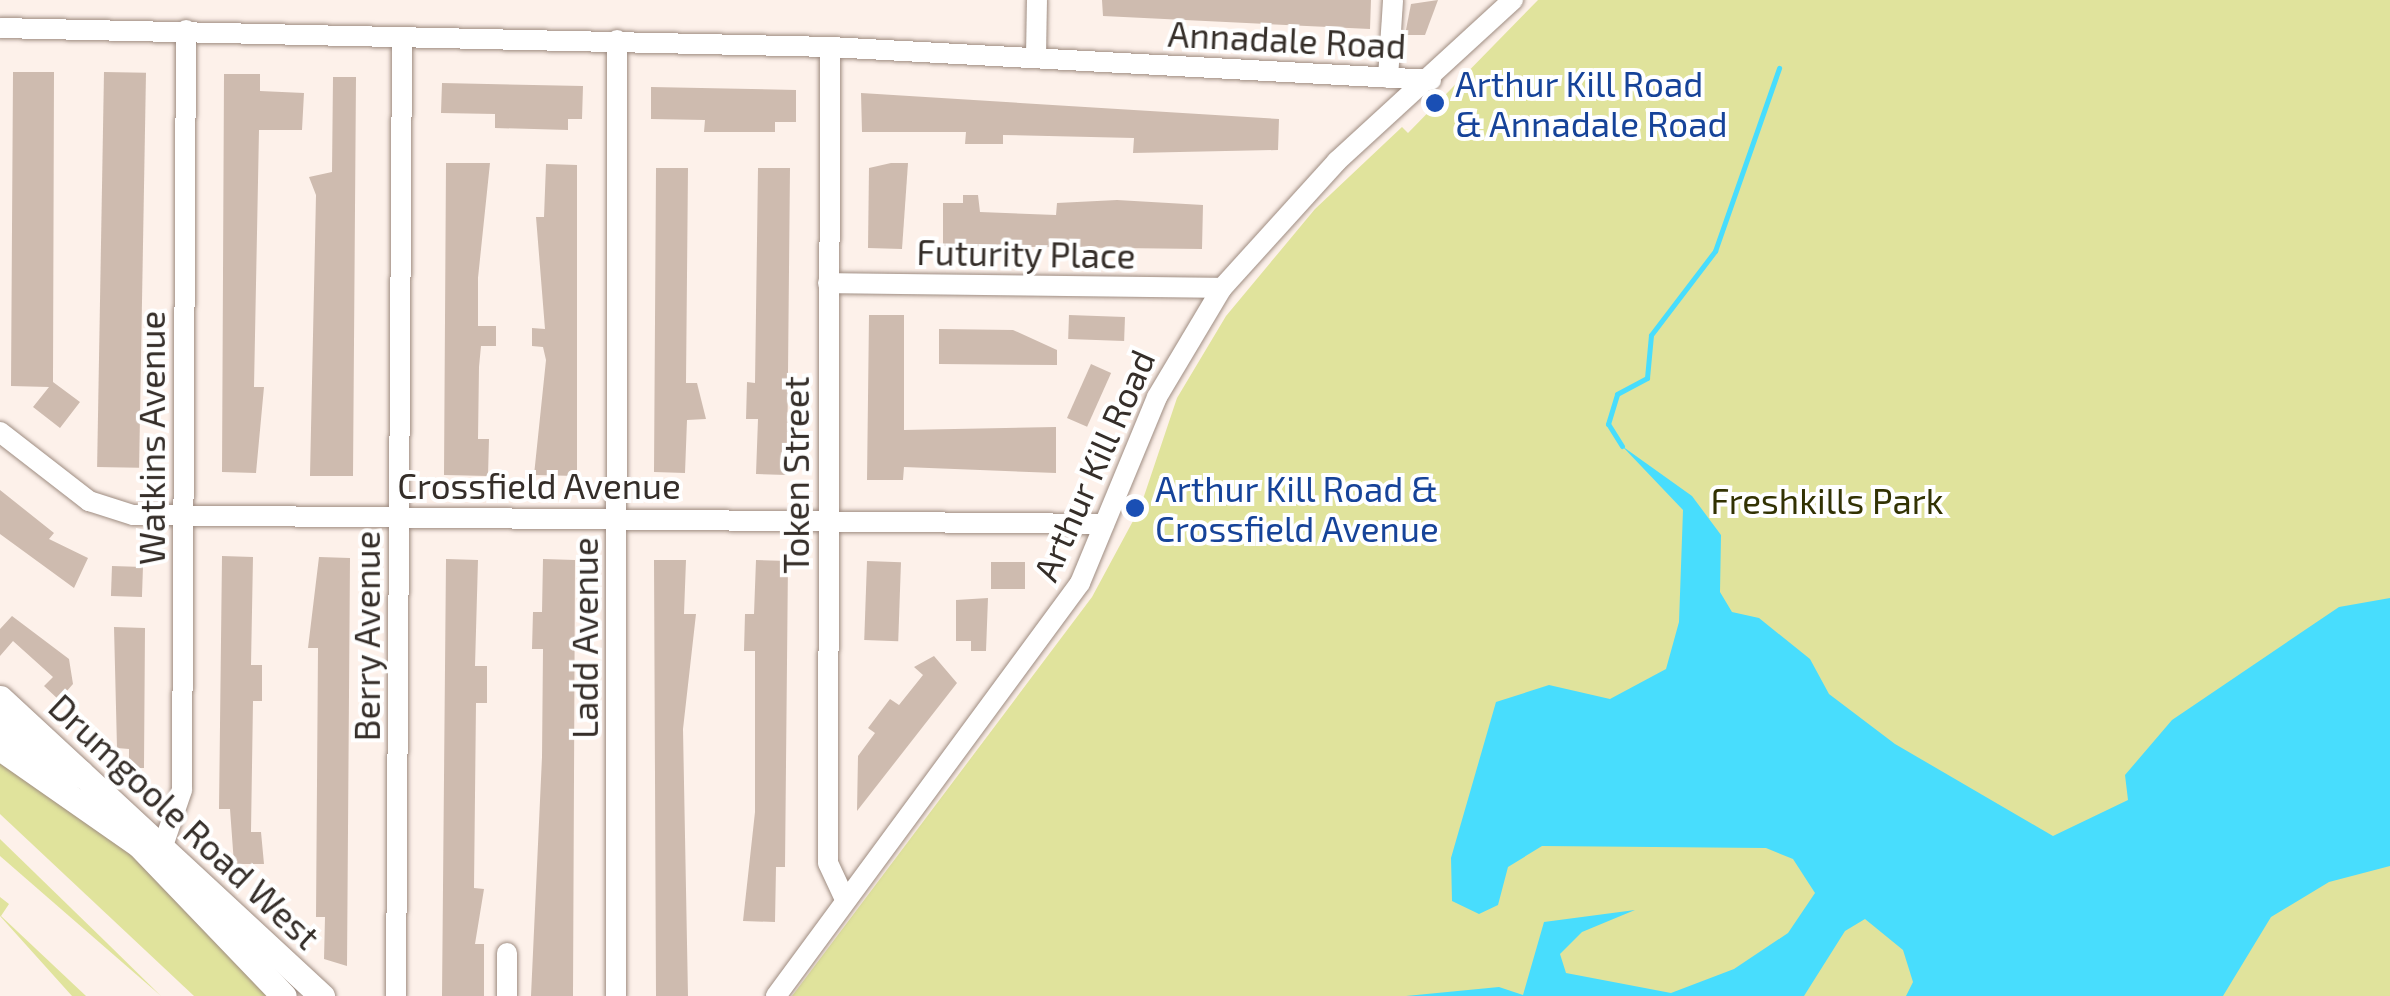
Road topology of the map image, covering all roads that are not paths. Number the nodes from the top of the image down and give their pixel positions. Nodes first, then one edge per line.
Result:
1 (1037, 0) edge
2 (1393, 0) edge
3 (1513, 0) edge
4 (0, 28) edge
5 (186, 30) junction
6 (402, 36) junction
7 (617, 40) junction
8 (830, 47) junction
9 (1036, 56) junction
10 (1388, 78) junction
11 (1431, 80) junction
12 (828, 283) junction
13 (1222, 288) junction
14 (0, 432) edge
15 (182, 516) junction
16 (399, 517) junction
17 (616, 518) junction
18 (827, 520) junction
19 (1104, 524) junction
20 (0, 698) edge
21 (0, 722) edge
22 (0, 748) edge
23 (80, 774) junction
24 (164, 843) junction
25 (845, 899) junction
26 (508, 953) dead end
27 (284, 996) edge
28 (322, 996) edge
29 (396, 996) edge
30 (507, 996) edge
31 (616, 996) edge
32 (776, 996) edge

1 - 9 street
2 - 10 street
3 - 11 street, Arthur Kill Road
4 - 5 street, Annadale Road
5 - 6 street, Annadale Road
5 - 15 street, Watkins Avenue
6 - 7 street, Annadale Road
6 - 16 street, Berry Avenue
7 - 8 street, Annadale Road
7 - 17 street, Ladd Avenue
8 - 9 street, Annadale Road
8 - 12 street, Token Street
9 - 10 street, Annadale Road
10 - 11 street, Annadale Road
11 - 13 street, Arthur Kill Road
12 - 13 street, Futurity Place
12 - 18 street, Token Street
13 - 19 street, Arthur Kill Road
14 - 15 street, Crossfield Avenue
15 - 16 street, Crossfield Avenue
15 - 24 street, Watkins Avenue
16 - 17 street, Crossfield Avenue
16 - 29 street, Berry Avenue
17 - 18 street, Crossfield Avenue
17 - 31 street, Ladd Avenue
18 - 19 street, Crossfield Avenue
18 - 25 street, Token Street
19 - 25 street, Arthur Kill Road
20 - 23 main road, Drumgoole Road West
21 - 23 highway
22 - 27 main road, Drumgoole Road West
23 - 24 main road, Drumgoole Road West
24 - 28 main road, Drumgoole Road West
25 - 32 street, Arthur Kill Road
26 - 30 street

